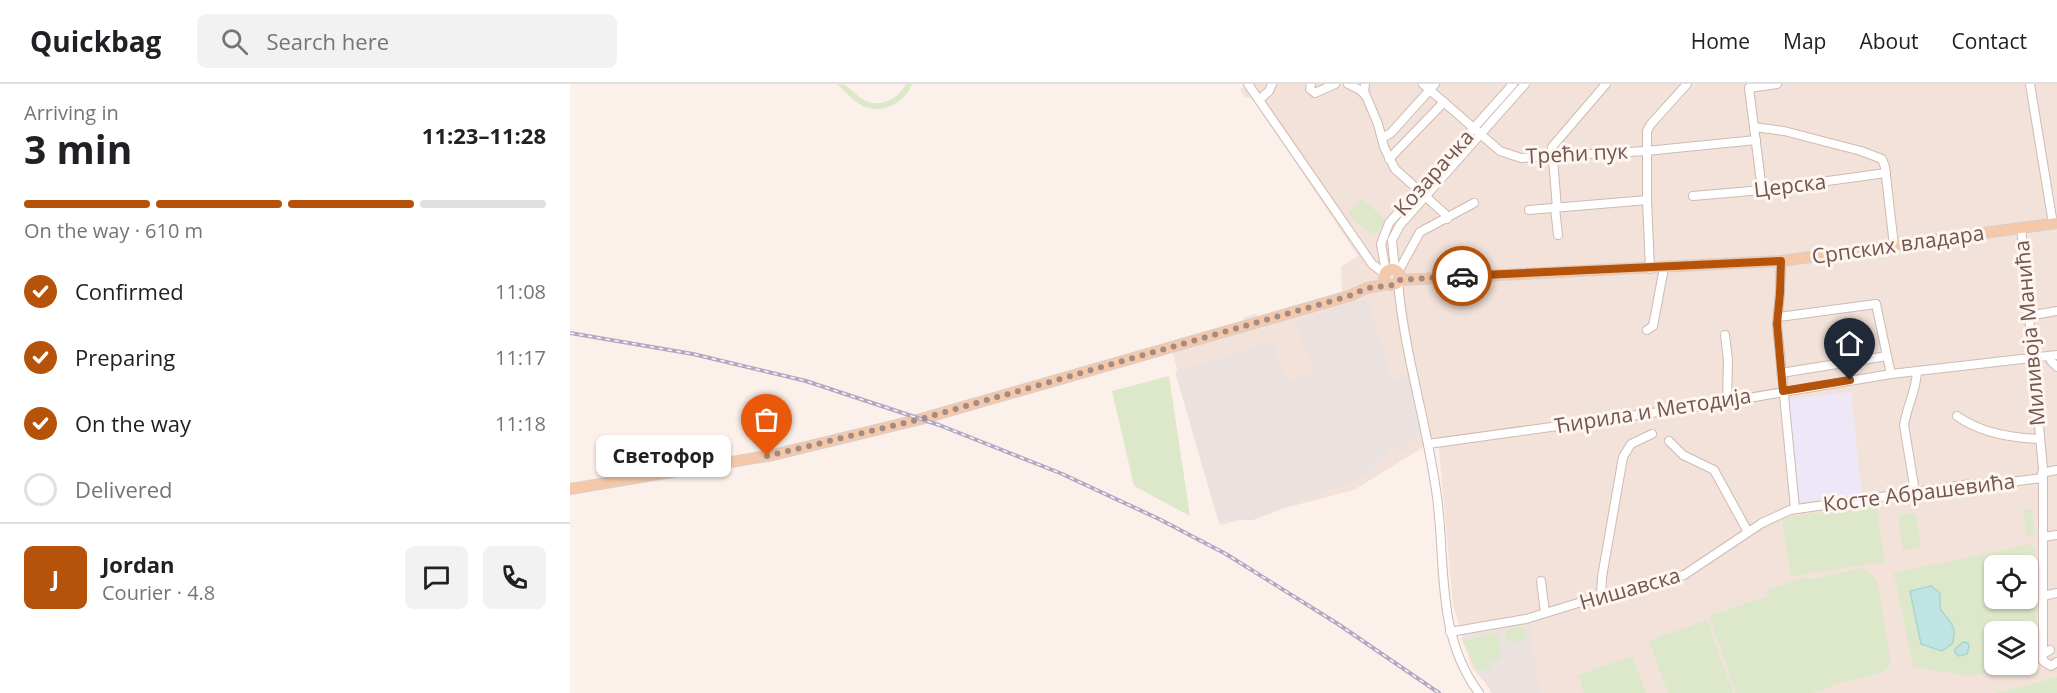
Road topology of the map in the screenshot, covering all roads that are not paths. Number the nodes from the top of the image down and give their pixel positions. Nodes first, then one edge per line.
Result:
1 (1248, 84) edge
2 (1272, 84) edge
3 (1311, 84) edge
4 (1335, 84) edge
5 (1348, 84) edge
6 (1365, 84) edge
7 (1513, 84) edge
8 (1525, 84) edge
9 (1606, 84) edge
10 (1687, 84) edge
11 (1777, 84) edge
12 (2030, 84) edge
13 (1429, 86) edge
14 (1748, 86) edge
15 (1367, 98) junction
16 (1259, 100) junction
17 (1444, 102) junction
18 (1754, 127) junction
19 (1477, 132) junction
20 (1382, 138) junction
21 (1756, 140) junction
22 (1646, 151) junction
23 (1553, 157) junction
24 (1389, 159) junction
25 (1886, 173) junction
26 (1418, 190) junction
27 (1762, 190) junction
28 (1426, 196) junction
29 (1693, 196) dead end
30 (1647, 200) junction
31 (1474, 203) dead end
32 (1556, 208) junction
33 (1529, 210) dead end
34 (1448, 219) junction
35 (2055, 223) edge
36 (2021, 227) junction
37 (1558, 235) dead end
38 (1381, 244) junction
39 (1894, 246) junction
40 (1361, 248) junction
41 (1781, 261) junction
42 (1664, 268) junction
43 (1650, 269) junction
44 (1392, 277) junction
45 (2057, 311) edge
46 (2028, 316) junction
47 (1779, 317) junction
48 (1647, 330) dead end
49 (1725, 335) dead end
50 (2054, 355) edge
51 (1887, 356) junction
52 (2032, 357) junction
53 (2057, 367) edge
54 (1917, 372) junction
55 (1781, 373) junction
56 (1891, 374) junction
57 (1783, 391) junction
58 (1727, 401) junction
59 (1957, 416) dead end
60 (1652, 434) dead end
61 (2040, 439) junction
62 (1669, 441) dead end
63 (1428, 444) junction
64 (2057, 470) edge
65 (2042, 476) junction
66 (570, 489) edge
67 (1914, 492) junction
68 (1795, 508) junction
69 (1748, 532) junction
70 (2057, 535) edge
71 (2043, 537) junction
72 (1541, 581) dead end
73 (2057, 593) edge
74 (1601, 596) junction
75 (2043, 596) junction
76 (1545, 613) junction
77 (1450, 632) junction
78 (2050, 653) edge
79 (2057, 662) edge
80 (1479, 693) edge

1 - 16 street
2 - 16 street
3 - 4 street
5 - 15 street
6 - 15 street
7 - 19 street, Козарачка
8 - 19 street, Козарачка
9 - 23 street
10 - 22 street
11 - 14 street
12 - 35 street
13 - 17 street, Трећи пук
13 - 20 street
14 - 18 street
15 - 20 street
16 - 40 street
17 - 19 street, Трећи пук
17 - 24 street
18 - 21 street
18 - 25 street
19 - 23 street, Трећи пук
19 - 26 street, Козарачка
19 - 28 street, Козарачка
20 - 24 street
21 - 22 street, Трећи пук
21 - 27 street
22 - 23 street, Трећи пук
22 - 30 street
23 - 32 street
24 - 26 street
25 - 27 street, Церска
25 - 39 street
26 - 28 street
26 - 38 street, Козарачка
27 - 29 street, Церска
28 - 34 street
28 - 44 street, Козарачка
30 - 32 street
30 - 43 street
31 - 34 street
32 - 33 street
32 - 37 street
34 - 44 street
35 - 36 main road, Српских владара
36 - 39 main road, Српских владара
36 - 46 street, Миливоја Манића
38 - 40 street
38 - 44 street
39 - 41 main road, Српских владара
40 - 44 street
41 - 42 main road, Српских владара
41 - 47 street
42 - 43 main road, Српских владара
42 - 48 street
43 - 44 main road, Српских владара
44 - 63 street
44 - 66 main road, Српских владара
45 - 46 street
46 - 52 street, Миливоја Манића
47 - 51 street
47 - 55 street
49 - 58 street
50 - 52 street, Ћирила и Методија
50 - 53 street
51 - 55 street
51 - 56 street
52 - 54 street, Ћирила и Методија
52 - 61 street, Миливоја Манића
54 - 56 street, Ћирила и Методија
54 - 67 street
55 - 57 street
56 - 57 street, Ћирила и Методија
57 - 58 street, Ћирила и Методија
57 - 68 street
58 - 63 street, Ћирила и Методија
59 - 61 street, Миливоја Манића
60 - 74 street
61 - 65 street, Миливоја Манића
62 - 69 street
63 - 77 street
64 - 65 street, Косте Абрашевића
65 - 67 street, Косте Абрашевића
65 - 71 street, Миливоја Манића
67 - 68 street, Косте Абрашевића
68 - 69 street, Нишавска
69 - 74 street, Нишавска
70 - 71 street
71 - 75 street, Миливоја Манића
72 - 76 street
73 - 75 street
74 - 76 street, Нишавска
75 - 78 street, Миливоја Манића
76 - 77 street, Нишавска
77 - 80 street
78 - 79 street

